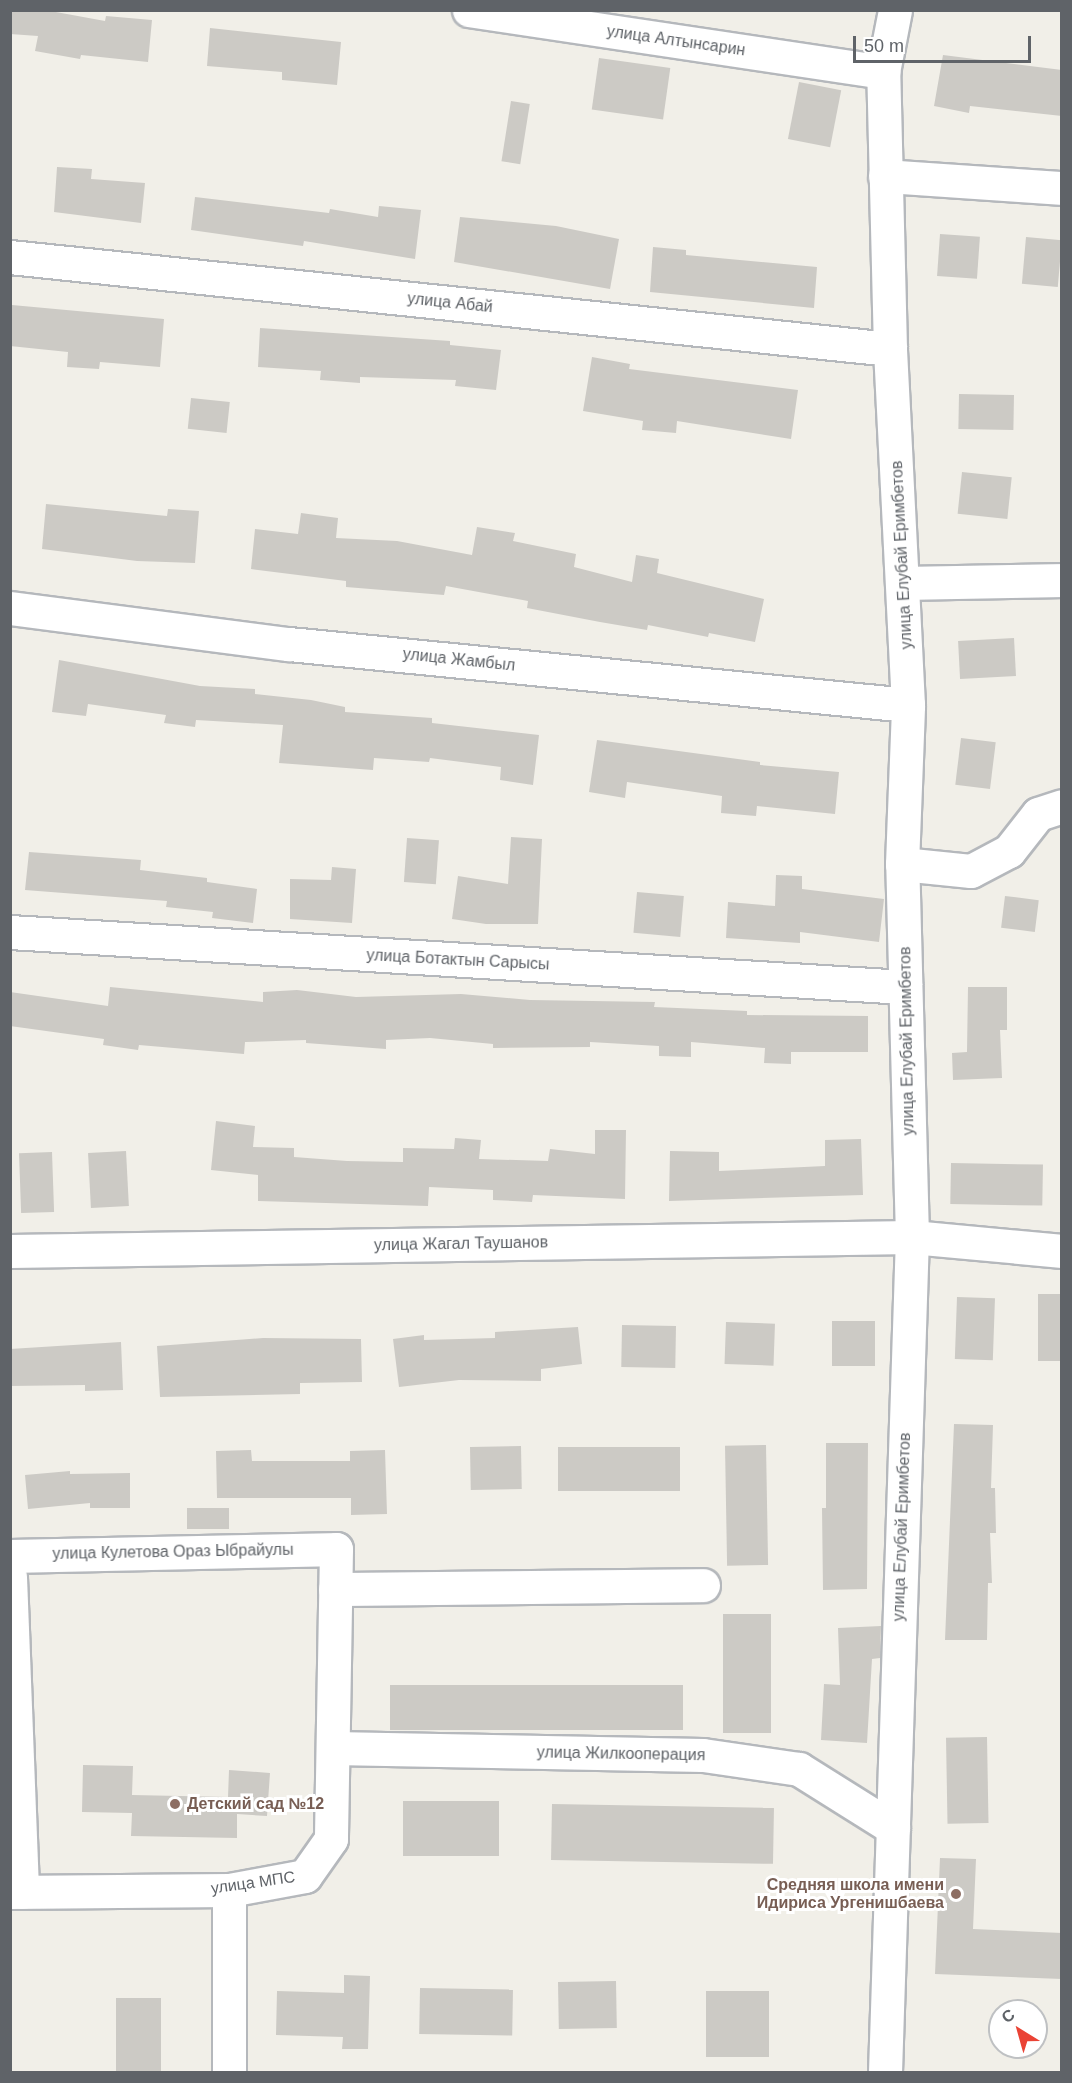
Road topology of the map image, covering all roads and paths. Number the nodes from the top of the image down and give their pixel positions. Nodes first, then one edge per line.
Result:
1 (469, 10) edge
2 (895, 10) edge
3 (883, 72) junction
4 (885, 176) junction
5 (1062, 188) edge
6 (10, 257) edge
7 (890, 349) junction
8 (1062, 580) edge
9 (905, 583) junction
10 (10, 608) edge
11 (908, 705) junction
12 (1062, 806) edge
13 (902, 864) junction
14 (10, 932) edge
15 (905, 987) junction
16 (912, 1237) junction
17 (10, 1251) edge
18 (1062, 1251) edge
19 (336, 1549) joint
20 (10, 1556) edge
21 (10, 1577) edge
22 (703, 1585) dead end
23 (335, 1589) junction
24 (333, 1748) junction
25 (892, 1828) junction
26 (229, 1890) junction
27 (16, 1892) edge
28 (229, 2073) edge
29 (885, 2073) edge

1 - 3 street, улица Алтынсарин
2 - 3 street, улица Елубай Еримбетов
3 - 4 street, улица Елубай Еримбетов
4 - 5 street
4 - 7 street, улица Елубай Еримбетов
6 - 7 street, улица Абай
7 - 9 street, улица Елубай Еримбетов
8 - 9 street
9 - 11 street, улица Елубай Еримбетов
10 - 11 street, улица Жамбыл
11 - 13 street, улица Елубай Еримбетов
12 - 13 street
13 - 15 street, улица Елубай Еримбетов
14 - 15 street, улица Ботактын Сарысы
15 - 16 street, улица Елубай Еримбетов
16 - 17 street, улица Жагал Таушанов
16 - 18 street, улица Жагал Таушанов
16 - 25 street, улица Елубай Еримбетов
19 - 20 street, улица Кулетова Ораз Ыбрайулы
19 - 23 street, улица МПС
21 - 27 street
22 - 23 street
23 - 24 street, улица МПС
24 - 25 street, улица Жилкооперация
24 - 26 street, улица МПС
25 - 29 street, улица Елубай Еримбетов
26 - 27 street, улица МПС
26 - 28 street

